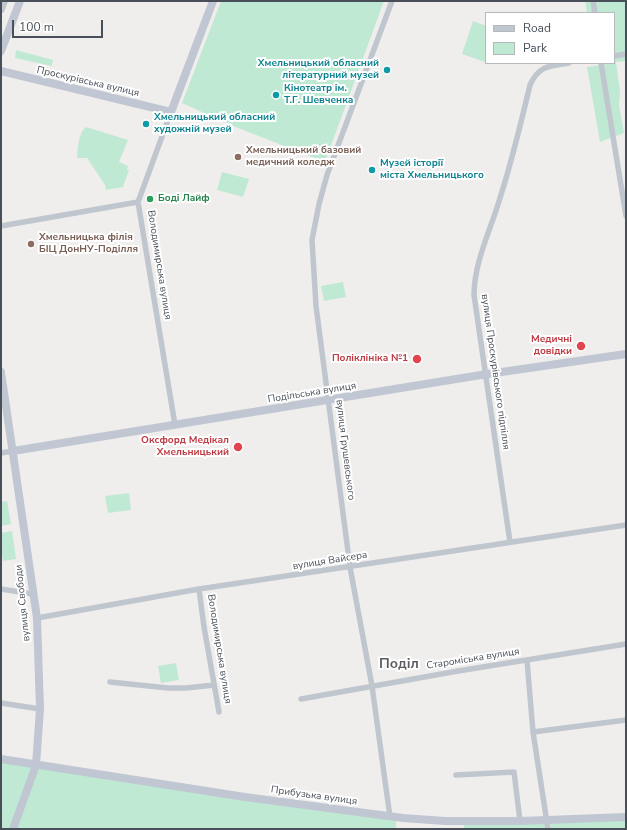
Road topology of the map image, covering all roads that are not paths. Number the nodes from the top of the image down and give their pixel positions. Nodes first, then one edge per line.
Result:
1 (4, 1) edge
2 (20, 1) edge
3 (213, 1) edge
4 (392, 1) edge
5 (593, 1) edge
6 (1, 9) edge
7 (595, 12) edge
8 (1, 50) edge
9 (626, 54) edge
10 (615, 56) edge
11 (563, 64) edge
12 (602, 64) edge
13 (1, 71) edge
14 (171, 112) junction
15 (138, 202) junction
16 (626, 216) edge
17 (1, 226) edge
18 (626, 354) edge
19 (1, 372) edge
20 (486, 374) junction
21 (330, 400) junction
22 (175, 425) junction
23 (13, 452) junction
24 (1, 453) edge
25 (626, 525) edge
26 (510, 542) junction
27 (350, 567) junction
28 (1, 589) edge
29 (199, 589) junction
30 (33, 594) junction
31 (37, 618) junction
32 (626, 644) edge
33 (527, 660) junction
34 (110, 682) dead end
35 (214, 685) junction
36 (372, 686) junction
37 (301, 699) dead end
38 (1, 703) edge
39 (40, 709) junction
40 (219, 712) dead end
41 (626, 720) edge
42 (533, 732) junction
43 (1, 759) edge
44 (36, 765) junction
45 (456, 775) dead end
46 (390, 817) junction
47 (626, 817) edge
48 (547, 820) junction
49 (520, 821) junction
50 (13, 829) edge
51 (548, 829) edge

1 - 6 street
2 - 8 street
3 - 14 street, Володимирська вулиця
4 - 21 street, вулиця Грушевського
5 - 7 street
9 - 10 street
11 - 20 street, вулиця Проскурівського підпілля
12 - 16 street
13 - 14 street, Проскурівська вулиця
14 - 15 street, Володимирська вулиця
15 - 17 street
15 - 22 street, Володимирська вулиця
18 - 20 street, Подільська вулиця
19 - 23 street, вулиця Свободи
20 - 21 street, Подільська вулиця
20 - 26 street, вулиця Проскурівського підпілля
21 - 22 street, Подільська вулиця
21 - 27 street, вулиця Грушевського
22 - 23 street, Подільська вулиця
23 - 24 street, Подільська вулиця
23 - 30 street, вулиця Свободи
25 - 26 street, вулиця Вайсера
26 - 27 street, вулиця Вайсера
27 - 29 street, вулиця Вайсера
27 - 36 street, вулиця Грушевського
28 - 30 street
29 - 31 street, вулиця Вайсера
29 - 35 street, Володимирська вулиця
30 - 31 street, вулиця Свободи
31 - 39 street, вулиця Свободи
32 - 33 street, Староміська вулиця
33 - 36 street, Староміська вулиця
33 - 42 street
34 - 35 street
35 - 40 street, Володимирська вулиця
36 - 37 street, Староміська вулиця
36 - 46 street, вулиця Грушевського
38 - 39 street
39 - 44 street, вулиця Свободи
41 - 42 street
42 - 48 street
43 - 44 street, Прибузька вулиця
44 - 46 street, Прибузька вулиця
44 - 50 street, вулиця Свободи
45 - 49 street
46 - 49 street, Прибузька вулиця
47 - 48 street, Прибузька вулиця
48 - 49 street, Прибузька вулиця
48 - 51 street

